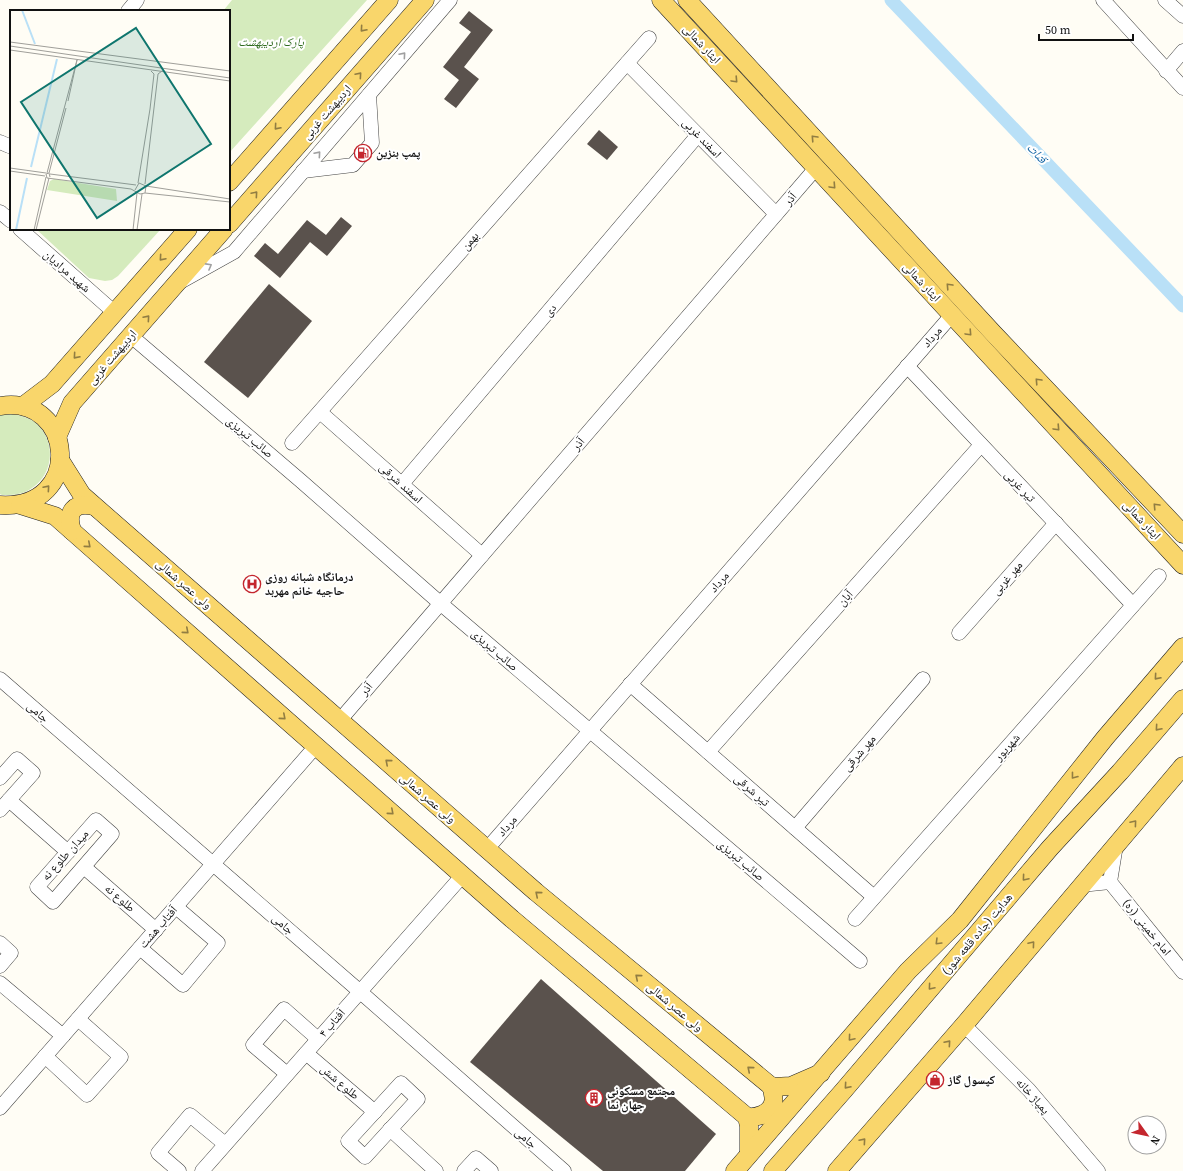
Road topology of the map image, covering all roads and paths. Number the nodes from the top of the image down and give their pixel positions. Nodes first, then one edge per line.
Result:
1 (137, 0) edge
2 (389, 0) edge
3 (425, 0) edge
4 (450, 0) edge
5 (661, 0) edge
6 (687, 0) edge
7 (1103, 0) edge
8 (1165, 0) edge
9 (129, 10) edge
10 (1183, 16) edge
11 (649, 38) dead end
12 (1183, 51) edge
13 (627, 63) junction
14 (1166, 71) junction
15 (1183, 88) edge
16 (369, 95) junction
17 (698, 135) junction
18 (816, 168) junction
19 (303, 171) junction
20 (230, 181) edge
21 (0, 212) edge
22 (776, 214) junction
23 (10, 220) edge
24 (230, 223) edge
25 (21, 230) edge
26 (187, 230) edge
27 (223, 230) edge
28 (900, 232) junction
29 (887, 244) junction
30 (175, 285) junction
31 (114, 312) junction
32 (952, 314) junction
33 (131, 336) junction
34 (907, 366) junction
35 (62, 373) junction
36 (76, 398) junction
37 (0, 406) edge
38 (23, 406) junction
39 (320, 412) junction
40 (57, 437) junction
41 (292, 443) dead end
42 (981, 445) junction
43 (60, 460) junction
44 (402, 484) junction
45 (0, 505) edge
46 (20, 505) junction
47 (94, 506) junction
48 (1056, 523) junction
49 (72, 531) junction
50 (1183, 534) edge
51 (482, 555) junction
52 (1183, 565) edge
53 (1159, 576) dead end
54 (440, 603) junction
55 (1133, 605) junction
56 (959, 633) dead end
57 (1183, 647) edge
58 (0, 679) edge
59 (923, 679) dead end
60 (630, 684) junction
61 (1183, 699) edge
62 (340, 720) junction
63 (590, 731) junction
64 (316, 746) junction
65 (708, 752) junction
66 (1183, 766) edge
67 (1120, 772) junction
68 (0, 778) edge
69 (4, 805) edge
70 (795, 828) junction
71 (1116, 845) junction
72 (487, 849) junction
73 (68, 852) junction
74 (213, 864) junction
75 (84, 867) junction
76 (463, 875) junction
77 (1110, 882) junction
78 (1081, 885) junction
79 (874, 897) junction
80 (176, 907) junction
81 (855, 919) dead end
82 (960, 920) junction
83 (156, 930) junction
84 (0, 943) edge
85 (140, 948) junction
86 (860, 961) dead end
87 (0, 966) edge
88 (1183, 972) edge
89 (0, 983) edge
90 (360, 991) junction
91 (78, 1019) junction
92 (964, 1025) junction
93 (62, 1036) junction
94 (318, 1039) junction
95 (306, 1053) junction
96 (45, 1056) junction
97 (821, 1073) junction
98 (287, 1074) junction
99 (772, 1087) junction
100 (0, 1108) edge
101 (375, 1112) junction
102 (747, 1117) junction
103 (390, 1129) junction
104 (225, 1144) junction
105 (749, 1154) junction
106 (207, 1169) edge
107 (179, 1171) edge
108 (436, 1171) edge
109 (464, 1171) edge
110 (491, 1171) edge
111 (564, 1171) edge
112 (735, 1171) edge
113 (773, 1171) edge
114 (837, 1171) edge
115 (1098, 1171) edge

1 - 9 street
2 -> 20 main road
24 -> 3 main road, اردیبهشت غربی
16 -> 4 street
5 -> 18 main road, ایثار شمالی
28 -> 6 main road, ایثار شمالی
7 - 14 street
8 - 10 street
11 - 13 street, بهمن
12 - 14 street
13 - 17 street, اسفند غربی
13 - 39 street, بهمن
14 - 15 street
19 -> 16 street
16 - 19 street
17 - 22 street, اسفند غربی
17 - 44 street, دی
18 - 22 street, آذر
18 -> 29 main road, ایثار شمالی
30 -> 19 street
21 - 23 street
22 - 51 street, آذر
25 - 31 street, شهید مرادیان
26 -> 31 main road
27 - 30 main road, اردیبهشت غربی
28 - 29 main road
50 -> 28 main road, ایثار شمالی
29 - 32 main road, ایثار شمالی
33 -> 30 main road, اردیبهشت غربی
31 -> 35 main road
32 - 34 street, مرداد
32 -> 52 main road, ایثار شمالی
33 - 36 main road, اردیبهشت غربی
33 - 54 street, صائب تبریزی
34 - 42 street, تیر غربی
34 - 60 street, مرداد
35 - 36 main road
35 - 38 main road
36 - 40 main road, اردیبهشت غربی
37 - 38 main road
38 - 40 main road
39 - 41 street, بهمن
39 - 44 street, اسفند شرقی
40 - 43 main road
42 - 48 street, تیر غربی
42 - 65 street, آبان
46 -> 43 main road
43 - 47 main road, ولی عصر شمالی
44 - 51 street, اسفند شرقی
45 - 46 main road
46 - 49 main road
47 - 49 main road
47 - 62 main road, ولی عصر شمالی
48 - 55 street, تیر غربی
48 - 56 street, مهر غربی
49 -> 64 main road
51 - 54 street, آذر
53 - 55 street, شهریور
54 - 62 street, آذر
54 - 63 street, صائب تبریزی
55 - 79 street, شهریور
57 -> 82 main road
58 - 74 street, جامی
59 - 70 street, مهر شرقی
60 - 63 street, مرداد
60 - 65 street, تیر شرقی
61 -> 67 main road, هدایت (جاده قلعه شور)
72 -> 62 main road, ولی عصر شمالی
63 - 72 street, مرداد
63 - 86 street, صائب تبریزی
64 - 74 street, آفتاب هشت
64 -> 76 main road
65 - 70 street, تیر شرقی
71 -> 66 main road
67 - 82 main road
67 -> 113 main road, هدایت (جاده قلعه شور)
68 - 69 street
69 - 73 street
70 - 79 street, تیر شرقی
71 - 77 street
71 - 78 main road
99 -> 72 main road, ولی عصر شمالی
73 - 75 street, میدان طلوع نه
73 - 75 street, میدان طلوع نه
74 - 80 street, آفتاب هشت
74 - 90 street, جامی
75 - 83 street, طلوع نه
76 - 90 street, آفتاب ۴
76 - 102 main road
77 - 78 street
77 - 88 street, امام خمینی (ره)
92 -> 78 main road
79 - 81 street, شهریور
80 - 83 street, آفتاب هشت
80 - 85 street
82 -> 97 main road
83 - 85 street, آفتاب هشت
84 - 87 street
85 - 91 street, آفتاب هشت
89 - 93 street
90 - 94 street, آفتاب ۴
90 - 111 street, جامی
91 - 93 street, آفتاب هشت
91 - 96 street
114 -> 92 main road
92 - 115 street, پمپاژ خانه
93 - 96 street, آفتاب هشت
94 - 95 street, آفتاب ۴
94 - 98 street
95 - 98 street, آفتاب ۴
95 - 101 street, طلوع شش
96 - 100 street, آفتاب هشت
97 - 99 main road
97 - 105 main road
98 - 104 street, آفتاب ۴
99 - 102 main road
101 - 103 street
101 - 103 street
102 - 105 main road
103 - 108 street
104 - 106 street, آفتاب ۴
104 - 107 street
105 - 112 main road
109 - 110 street

